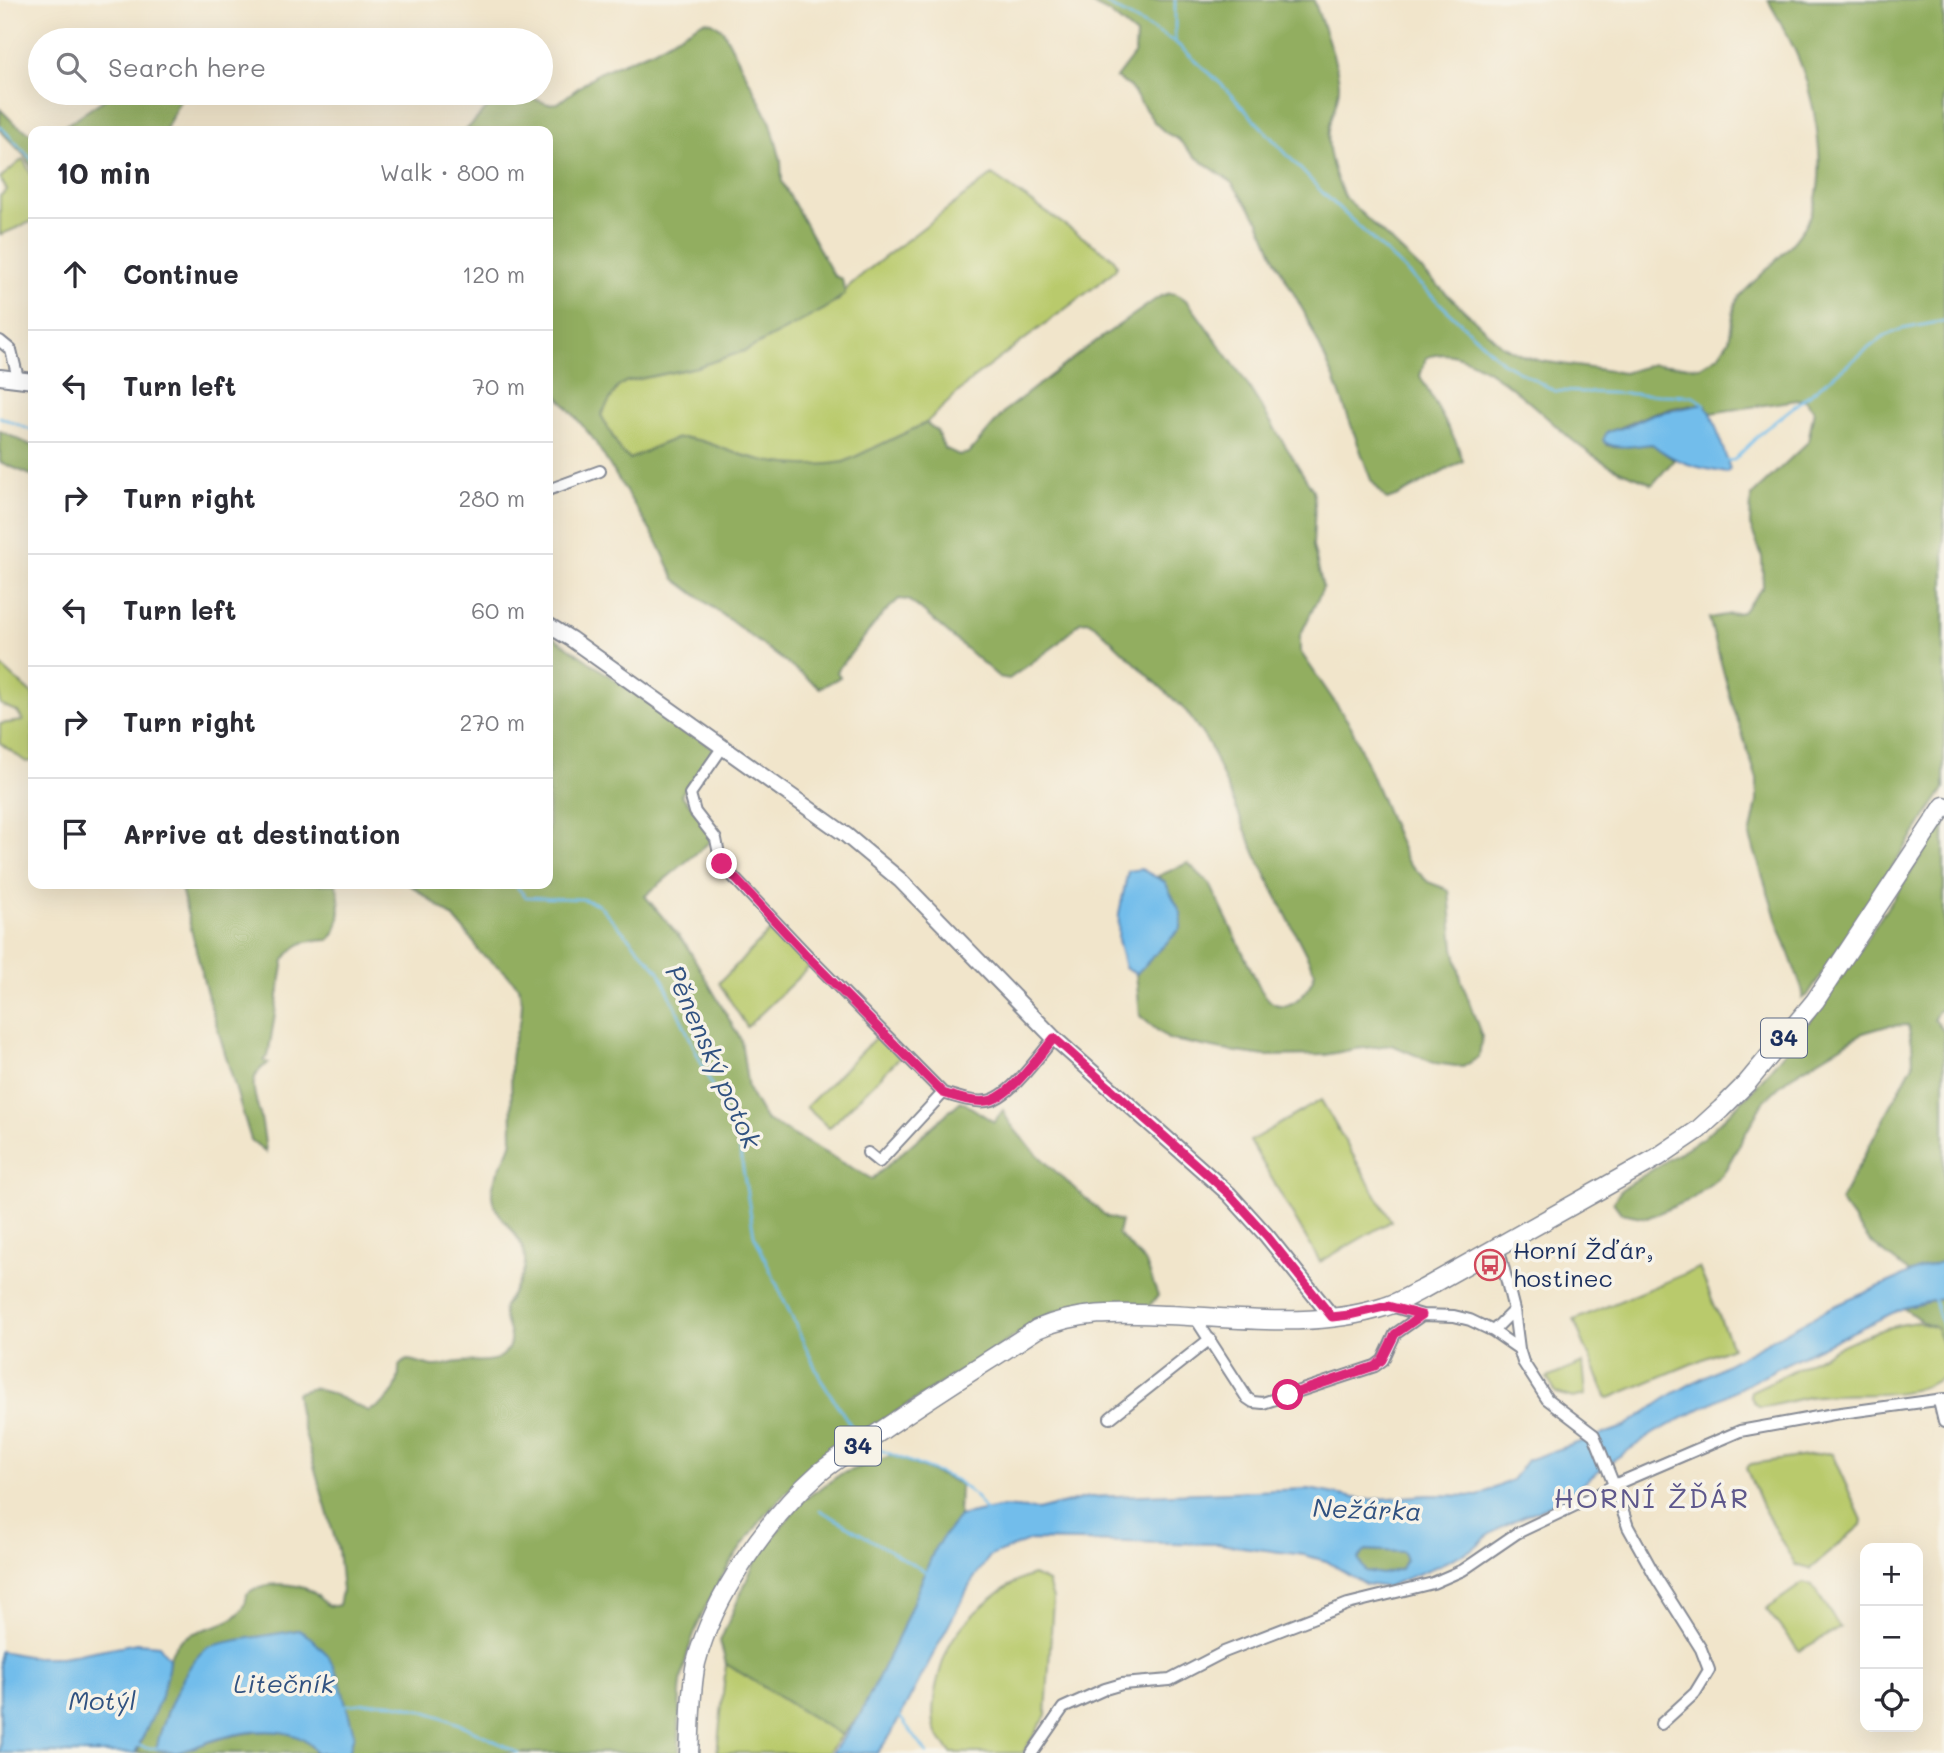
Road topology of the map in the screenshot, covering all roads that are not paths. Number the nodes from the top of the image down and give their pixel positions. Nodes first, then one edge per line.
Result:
1 (0, 341) edge
2 (0, 377) edge
3 (18, 378) junction
4 (28, 380) edge
5 (600, 471) dead end
6 (553, 488) edge
7 (553, 628) edge
8 (722, 748) junction
9 (1944, 806) edge
10 (1054, 1038) junction
11 (943, 1093) junction
12 (867, 1153) dead end
13 (1498, 1246) junction
14 (1388, 1306) junction
15 (1514, 1310) junction
16 (1422, 1315) junction
17 (1194, 1316) junction
18 (1332, 1317) junction
19 (1493, 1331) junction
20 (1210, 1339) junction
21 (1519, 1349) junction
22 (1942, 1400) edge
23 (1110, 1418) dead end
24 (1944, 1422) edge
25 (1612, 1479) junction
26 (1661, 1724) dead end
27 (689, 1753) edge
28 (1032, 1753) edge

1 - 3 street
2 - 3 street
3 - 4 street
5 - 6 street
7 - 8 street
8 - 10 street
8 - 11 street
9 - 13 main road, 34
10 - 11 street
10 - 18 street
11 - 12 street
13 - 14 main road, 34
13 - 15 street
14 - 16 street
14 - 18 main road, 34
15 - 19 street
15 - 21 street
16 - 19 street
16 - 20 street
17 - 18 main road, 34
17 - 20 street
17 - 27 main road, 34
19 - 21 street
20 - 23 street
21 - 25 street
22 - 24 street
22 - 25 street
25 - 26 street
25 - 28 street

